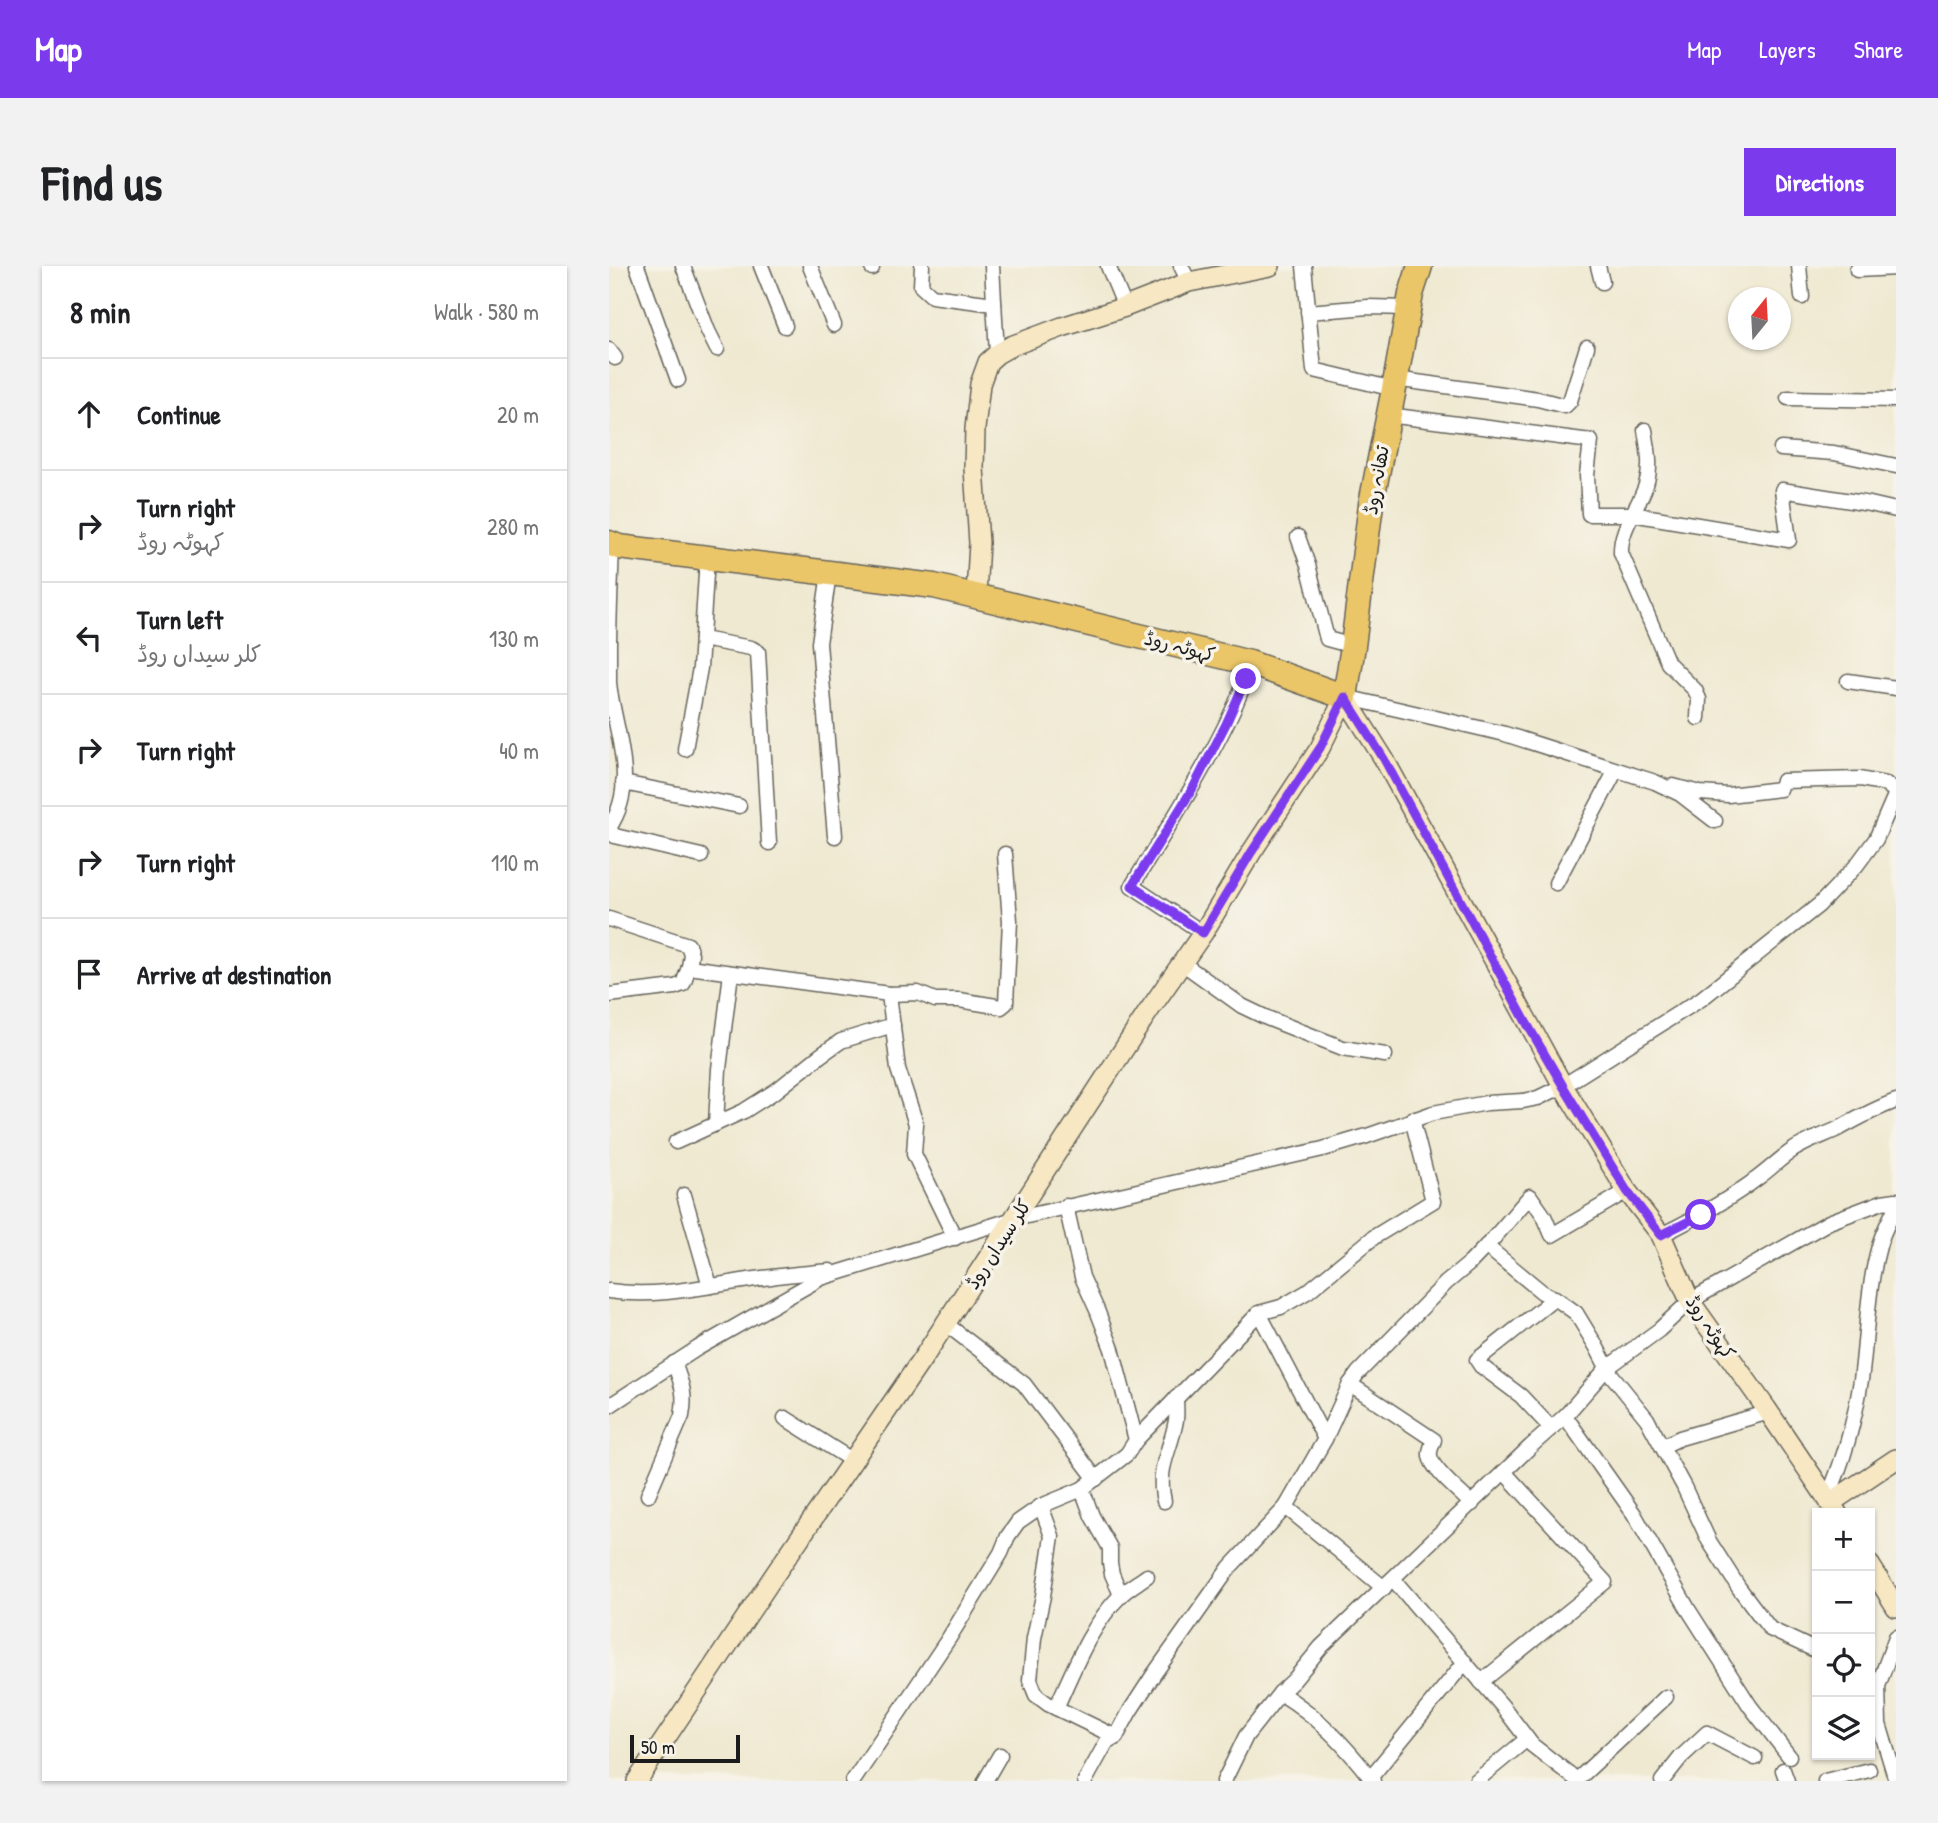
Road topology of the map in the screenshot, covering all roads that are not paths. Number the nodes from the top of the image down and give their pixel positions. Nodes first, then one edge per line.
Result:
1 (637, 266) edge
2 (683, 266) edge
3 (761, 266) edge
4 (810, 266) edge
5 (922, 266) edge
6 (992, 266) edge
7 (1108, 266) edge
8 (1270, 266) edge
9 (1304, 266) edge
10 (1420, 266) edge
11 (1598, 266) edge
12 (1799, 266) edge
13 (1896, 268) edge
14 (1857, 270) dead end
15 (1185, 274) edge
16 (1602, 282) dead end
17 (1802, 297) dead end
18 (994, 303) junction
19 (1125, 307) junction
20 (1408, 308) junction
21 (1308, 312) junction
22 (834, 325) dead end
23 (785, 326) dead end
24 (1587, 347) dead end
25 (717, 349) dead end
26 (997, 354) junction
27 (678, 380) dead end
28 (1395, 384) junction
29 (1788, 398) dead end
30 (1896, 400) edge
31 (1388, 415) junction
32 (1644, 430) dead end
33 (1781, 449) dead end
34 (1896, 466) edge
35 (1896, 510) edge
36 (1632, 514) junction
37 (1298, 537) dead end
38 (611, 543) edge
39 (707, 558) junction
40 (829, 573) junction
41 (976, 595) junction
42 (702, 639) junction
43 (1353, 646) junction
44 (1250, 663) junction
45 (1848, 681) dead end
46 (1896, 688) edge
47 (1345, 697) junction
48 (1698, 718) dead end
49 (685, 749) dead end
50 (1616, 770) junction
51 (1655, 782) junction
52 (623, 783) junction
53 (1896, 792) edge
54 (739, 806) dead end
55 (1715, 821) dead end
56 (609, 829) edge
57 (835, 836) dead end
58 (769, 843) dead end
59 (1006, 854) dead end
60 (701, 856) dead end
61 (1556, 883) dead end
62 (609, 919) edge
63 (1203, 933) junction
64 (1182, 963) junction
65 (689, 967) junction
66 (731, 973) junction
67 (889, 994) junction
68 (609, 995) edge
69 (893, 1025) junction
70 (1385, 1055) dead end
71 (1563, 1086) junction
72 (1896, 1101) edge
73 (1412, 1119) junction
74 (716, 1124) junction
75 (676, 1142) dead end
76 (1627, 1191) junction
77 (684, 1195) dead end
78 (1896, 1200) edge
79 (1066, 1206) junction
80 (1896, 1207) edge
81 (1014, 1219) junction
82 (1661, 1235) junction
83 (955, 1238) junction
84 (1486, 1247) junction
85 (853, 1269) junction
86 (710, 1286) junction
87 (609, 1291) edge
88 (1555, 1298) junction
89 (1690, 1301) junction
90 (1259, 1312) junction
91 (946, 1324) junction
92 (674, 1363) junction
93 (1607, 1368) junction
94 (1350, 1384) junction
95 (1176, 1398) junction
96 (609, 1406) edge
97 (1769, 1412) junction
98 (1565, 1416) junction
99 (785, 1418) dead end
100 (1551, 1428) junction
101 (1325, 1439) junction
102 (1136, 1440) junction
103 (1663, 1446) junction
104 (1896, 1459) edge
105 (853, 1461) junction
106 (1504, 1472) junction
107 (1096, 1479) junction
108 (1082, 1489) junction
109 (648, 1495) dead end
110 (1164, 1501) dead end
111 (1472, 1504) junction
112 (1831, 1505) edge
113 (1041, 1506) junction
114 (1286, 1507) junction
115 (1873, 1571) edge
116 (1147, 1576) dead end
117 (1388, 1584) junction
118 (1121, 1595) junction
119 (1896, 1607) edge
120 (1896, 1637) edge
121 (1812, 1649) edge
122 (1465, 1662) junction
123 (1481, 1682) junction
124 (1875, 1691) edge
125 (1280, 1693) junction
126 (1666, 1697) dead end
127 (1875, 1697) edge
128 (1056, 1708) junction
129 (1117, 1737) junction
130 (1527, 1740) junction
131 (1000, 1755) dead end
132 (1789, 1756) dead end
133 (1755, 1758) dead end
134 (1869, 1770) dead end
135 (1371, 1779) edge
136 (1896, 1780) edge
137 (637, 1781) edge
138 (853, 1781) edge
139 (985, 1781) edge
140 (1085, 1781) edge
141 (1224, 1781) edge
142 (1476, 1781) edge
143 (1662, 1781) edge
144 (1825, 1781) edge

1 - 27 street
2 - 25 street
3 - 23 street
4 - 22 street
5 - 18 street
6 - 18 street
7 - 19 street
8 - 15 main road
9 - 21 street
10 - 20 highway, تھانہ روڈ
11 - 16 street
12 - 17 street
13 - 14 street
15 - 19 main road
18 - 26 street
19 - 26 main road
20 - 21 street
20 - 28 highway, تھانہ روڈ
21 - 28 street
24 - 28 street
26 - 41 main road
28 - 31 highway, تھانہ روڈ
29 - 30 street
31 - 36 street
31 - 43 highway, تھانہ روڈ
32 - 36 street
33 - 34 street
35 - 36 street
36 - 48 street
37 - 43 street
38 - 39 highway, کہوٹہ روڈ
38 - 52 street
39 - 40 highway, کہوٹہ روڈ
39 - 42 street
40 - 41 highway, کہوٹہ روڈ
40 - 57 street
41 - 44 highway, کہوٹہ روڈ
42 - 49 street
42 - 58 street
43 - 47 highway, تھانہ روڈ
44 - 47 highway, کہوٹہ روڈ
44 - 63 street
45 - 46 street
47 - 50 street
47 - 63 main road, کلر سیداں روڈ
47 - 71 main road, کہوٹہ روڈ
50 - 51 street
50 - 61 street
51 - 53 street
51 - 55 street
52 - 54 street
52 - 56 street
53 - 71 street
56 - 60 street
59 - 67 street
62 - 65 street
63 - 64 main road, کلر سیداں روڈ
64 - 70 street
64 - 81 main road, کلر سیداں روڈ
65 - 66 street
65 - 68 street
66 - 67 street
66 - 74 street
67 - 69 street
69 - 74 street
69 - 83 street
71 - 73 street
71 - 76 main road, کہوٹہ روڈ
72 - 82 street
73 - 79 street
73 - 90 street
74 - 75 street
76 - 82 main road, کہوٹہ روڈ
76 - 84 street
77 - 86 street
78 - 89 street
79 - 81 street
79 - 102 street
80 - 112 street
81 - 83 street
81 - 91 main road, کلر سیداں روڈ
82 - 89 main road, کہوٹہ روڈ
83 - 85 street
84 - 88 street
84 - 94 street
85 - 86 street
85 - 92 street
86 - 87 street
88 - 93 street
88 - 100 street
89 - 93 street
89 - 97 main road, کہوٹہ روڈ
90 - 95 street
90 - 101 street
91 - 105 main road, کلر سیداں روڈ
91 - 107 street
92 - 96 street
92 - 109 street
93 - 98 street
93 - 103 street
94 - 101 street
94 - 111 street
95 - 102 street
95 - 110 street
97 - 103 street
97 - 112 main road, کہوٹہ روڈ
98 - 100 street
98 - 132 street
99 - 105 street
100 - 106 street
101 - 114 street
102 - 107 street
103 - 121 street
104 - 112 main road
105 - 137 main road, کلر سیداں روڈ
106 - 111 street
106 - 123 street
107 - 108 street
108 - 113 street
108 - 118 street
111 - 117 street
113 - 128 street
113 - 138 street
114 - 117 street
114 - 129 street
115 - 119 main road
116 - 118 street
117 - 122 street
117 - 125 street
118 - 128 street
120 - 124 street
122 - 123 street
122 - 135 street
123 - 130 street
125 - 135 street
125 - 141 street
126 - 130 street
127 - 136 street
128 - 129 street
129 - 140 street
130 - 142 street
131 - 139 street
133 - 143 street
134 - 144 street

